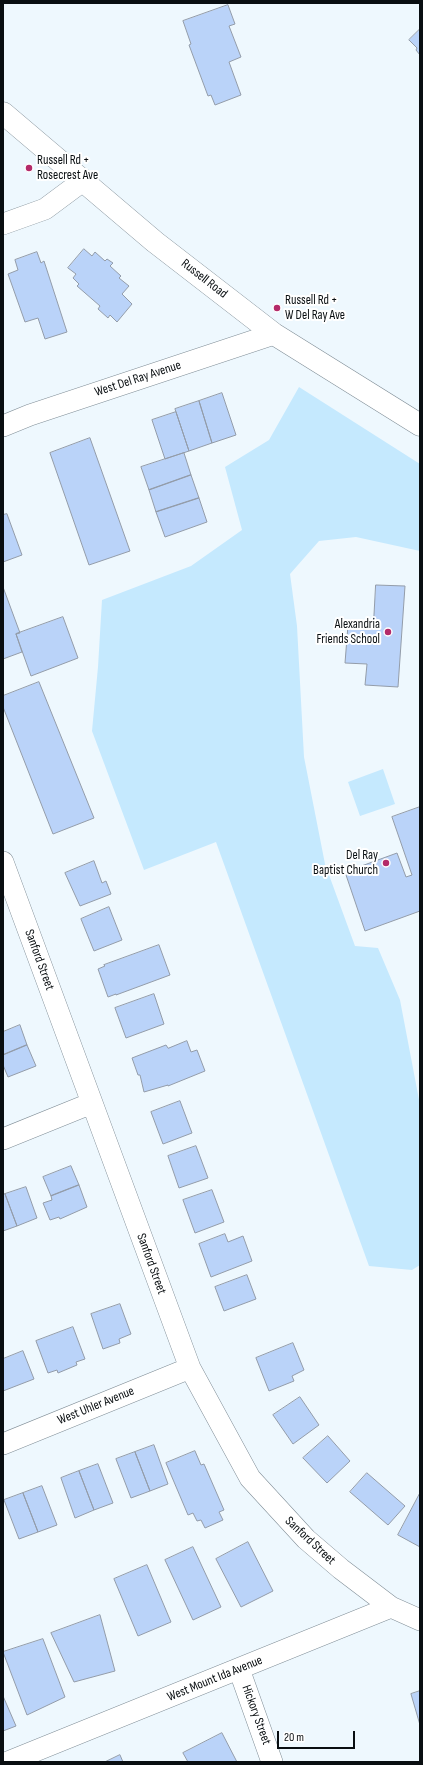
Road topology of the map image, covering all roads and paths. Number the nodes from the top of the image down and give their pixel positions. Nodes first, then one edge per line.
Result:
1 (3, 113) edge
2 (84, 180) junction
3 (3, 224) edge
4 (274, 334) junction
5 (420, 425) edge
6 (3, 426) edge
7 (3, 862) edge
8 (92, 1103) junction
9 (3, 1139) edge
10 (190, 1368) junction
11 (3, 1444) edge
12 (391, 1607) junction
13 (420, 1620) edge
14 (239, 1669) junction
15 (8, 1762) edge
16 (272, 1762) edge

1 - 2 street, Russell Road
2 - 3 street
2 - 4 street, Russell Road
4 - 5 street, Russell Road
4 - 6 street, West Del Ray Avenue
7 - 8 street, Sanford Street
8 - 9 street
8 - 10 street, Sanford Street
10 - 11 street, West Uhler Avenue
10 - 12 street, Sanford Street
12 - 13 street
12 - 14 street, West Mount Ida Avenue
14 - 15 street, West Mount Ida Avenue
14 - 16 street, Hickory Street

